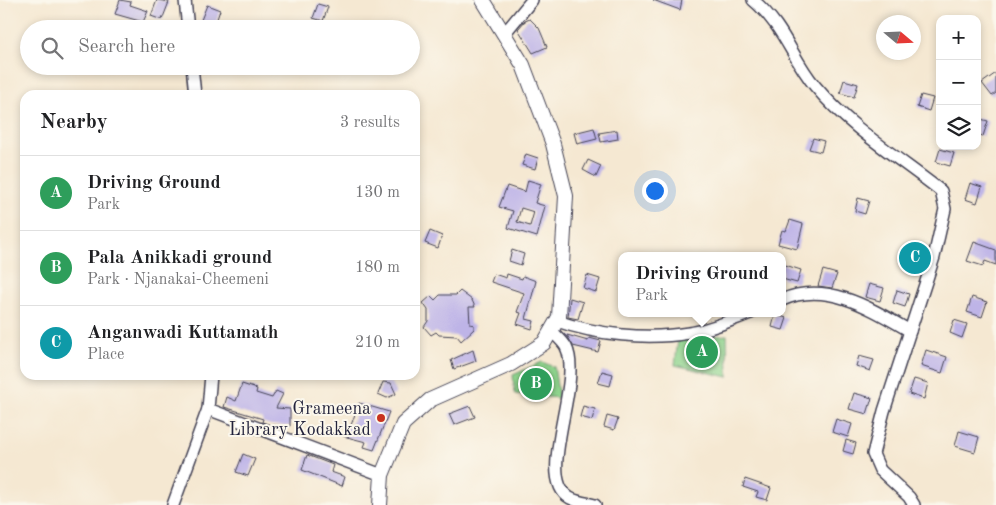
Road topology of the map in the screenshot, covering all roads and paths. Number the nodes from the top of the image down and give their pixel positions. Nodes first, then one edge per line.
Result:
1 (185, 0) edge
2 (483, 0) edge
3 (532, 0) edge
4 (753, 0) edge
5 (187, 20) edge
6 (504, 34) junction
7 (193, 75) edge
8 (194, 90) edge
9 (786, 298) edge
10 (739, 317) edge
11 (554, 326) junction
12 (910, 331) junction
13 (211, 380) edge
14 (208, 409) junction
15 (382, 475) junction
16 (173, 505) edge
17 (380, 505) edge
18 (595, 505) edge
19 (914, 505) edge

1 - 5 street
2 - 6 main road
3 - 6 street
4 - 12 street
6 - 11 main road
7 - 8 street
9 - 12 street
10 - 11 street
11 - 15 main road
11 - 18 street
12 - 19 street
13 - 14 street
14 - 15 street
14 - 16 street
15 - 17 main road

